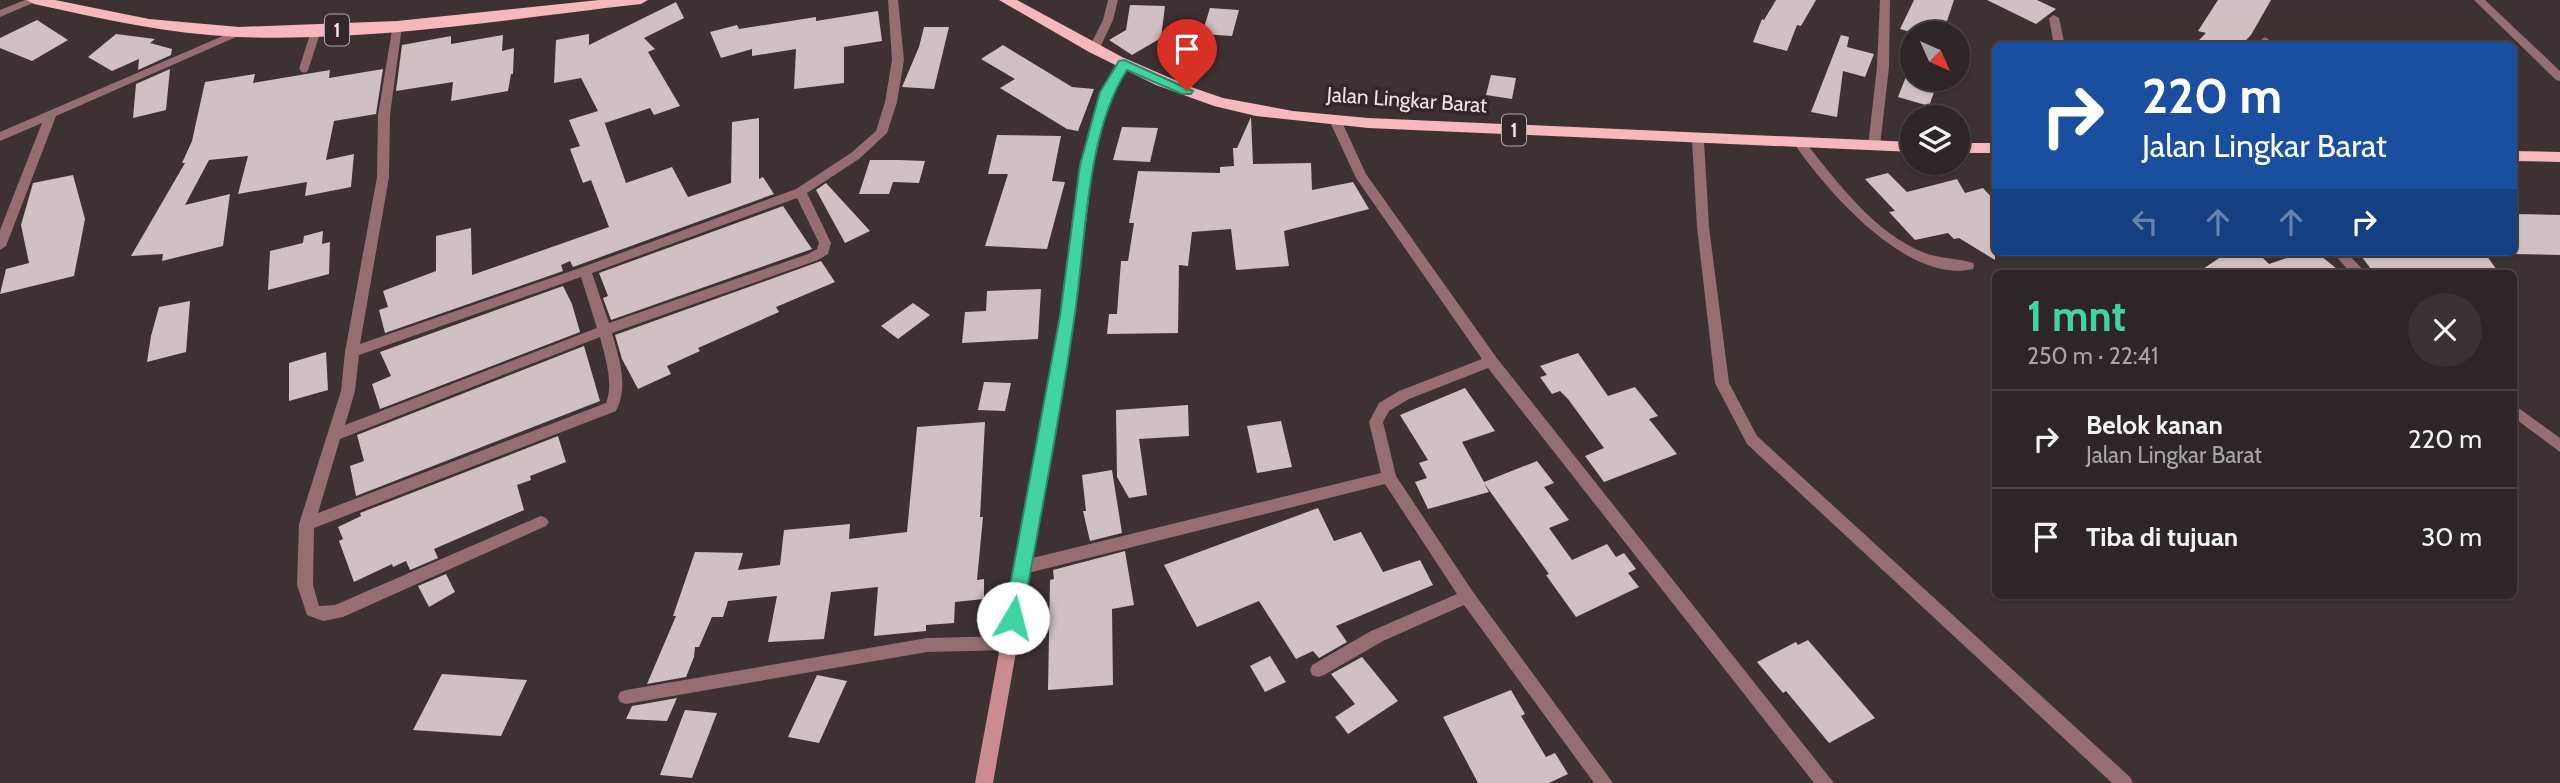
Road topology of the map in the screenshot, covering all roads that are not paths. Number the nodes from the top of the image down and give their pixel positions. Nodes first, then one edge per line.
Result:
1 (34, 0) edge
2 (641, 0) edge
3 (893, 0) edge
4 (1006, 0) edge
5 (1113, 0) edge
6 (1885, 0) edge
7 (2479, 0) edge
8 (589, 3) edge
9 (0, 14) edge
10 (2054, 18) dead end
11 (397, 26) junction
12 (317, 31) junction
13 (239, 32) junction
14 (2059, 42) edge
15 (1095, 48) junction
16 (1124, 64) junction
17 (304, 68) dead end
18 (2560, 77) edge
19 (51, 114) junction
20 (1335, 120) junction
21 (0, 137) edge
22 (1698, 140) junction
23 (1799, 142) junction
24 (1874, 146) junction
25 (1900, 146) edge
26 (1970, 148) edge
27 (1992, 148) edge
28 (2517, 156) edge
29 (2560, 157) edge
30 (800, 191) junction
31 (0, 246) edge
32 (2342, 256) edge
33 (1968, 266) dead end
34 (2356, 270) edge
35 (585, 271) junction
36 (604, 330) junction
37 (352, 352) junction
38 (1491, 361) junction
39 (2517, 412) edge
40 (335, 435) junction
41 (2560, 446) edge
42 (1389, 477) junction
43 (541, 522) dead end
44 (307, 524) junction
45 (1020, 568) junction
46 (1466, 597) junction
47 (1010, 643) junction
48 (1318, 670) dead end
49 (626, 696) dead end
50 (984, 783) edge
51 (1604, 783) edge
52 (1825, 783) edge
53 (2124, 783) edge

1 - 9 street
1 - 13 highway, 1
2 - 8 highway, 1
3 - 30 street
4 - 15 highway, Jalan Lingkar Barat / 1
5 - 15 street
6 - 24 street
7 - 18 street
8 - 11 highway, 1
10 - 14 street
11 - 12 highway, 1
11 - 37 street
12 - 13 highway, 1
12 - 17 lane
13 - 19 street
15 - 16 highway, Jalan Lingkar Barat / 1
16 - 20 highway, Jalan Lingkar Barat / 1
16 - 45 main road
19 - 21 street
19 - 31 street
20 - 22 highway, Jalan Lingkar Barat / 1
20 - 38 street
22 - 23 highway, Jalan Lingkar Barat / 1
22 - 53 street
23 - 24 highway, Jalan Lingkar Barat / 1
23 - 33 street
24 - 25 highway, Jalan Lingkar Barat / 1
26 - 27 highway
28 - 29 highway
30 - 35 street
30 - 36 street
32 - 34 street
35 - 36 street
35 - 37 street
36 - 40 street
36 - 44 street
37 - 40 street
38 - 42 street
38 - 52 street
39 - 41 street
40 - 44 street
42 - 45 street
42 - 46 street
43 - 44 street
45 - 47 main road
46 - 48 street
46 - 51 street
47 - 49 street
47 - 50 main road

